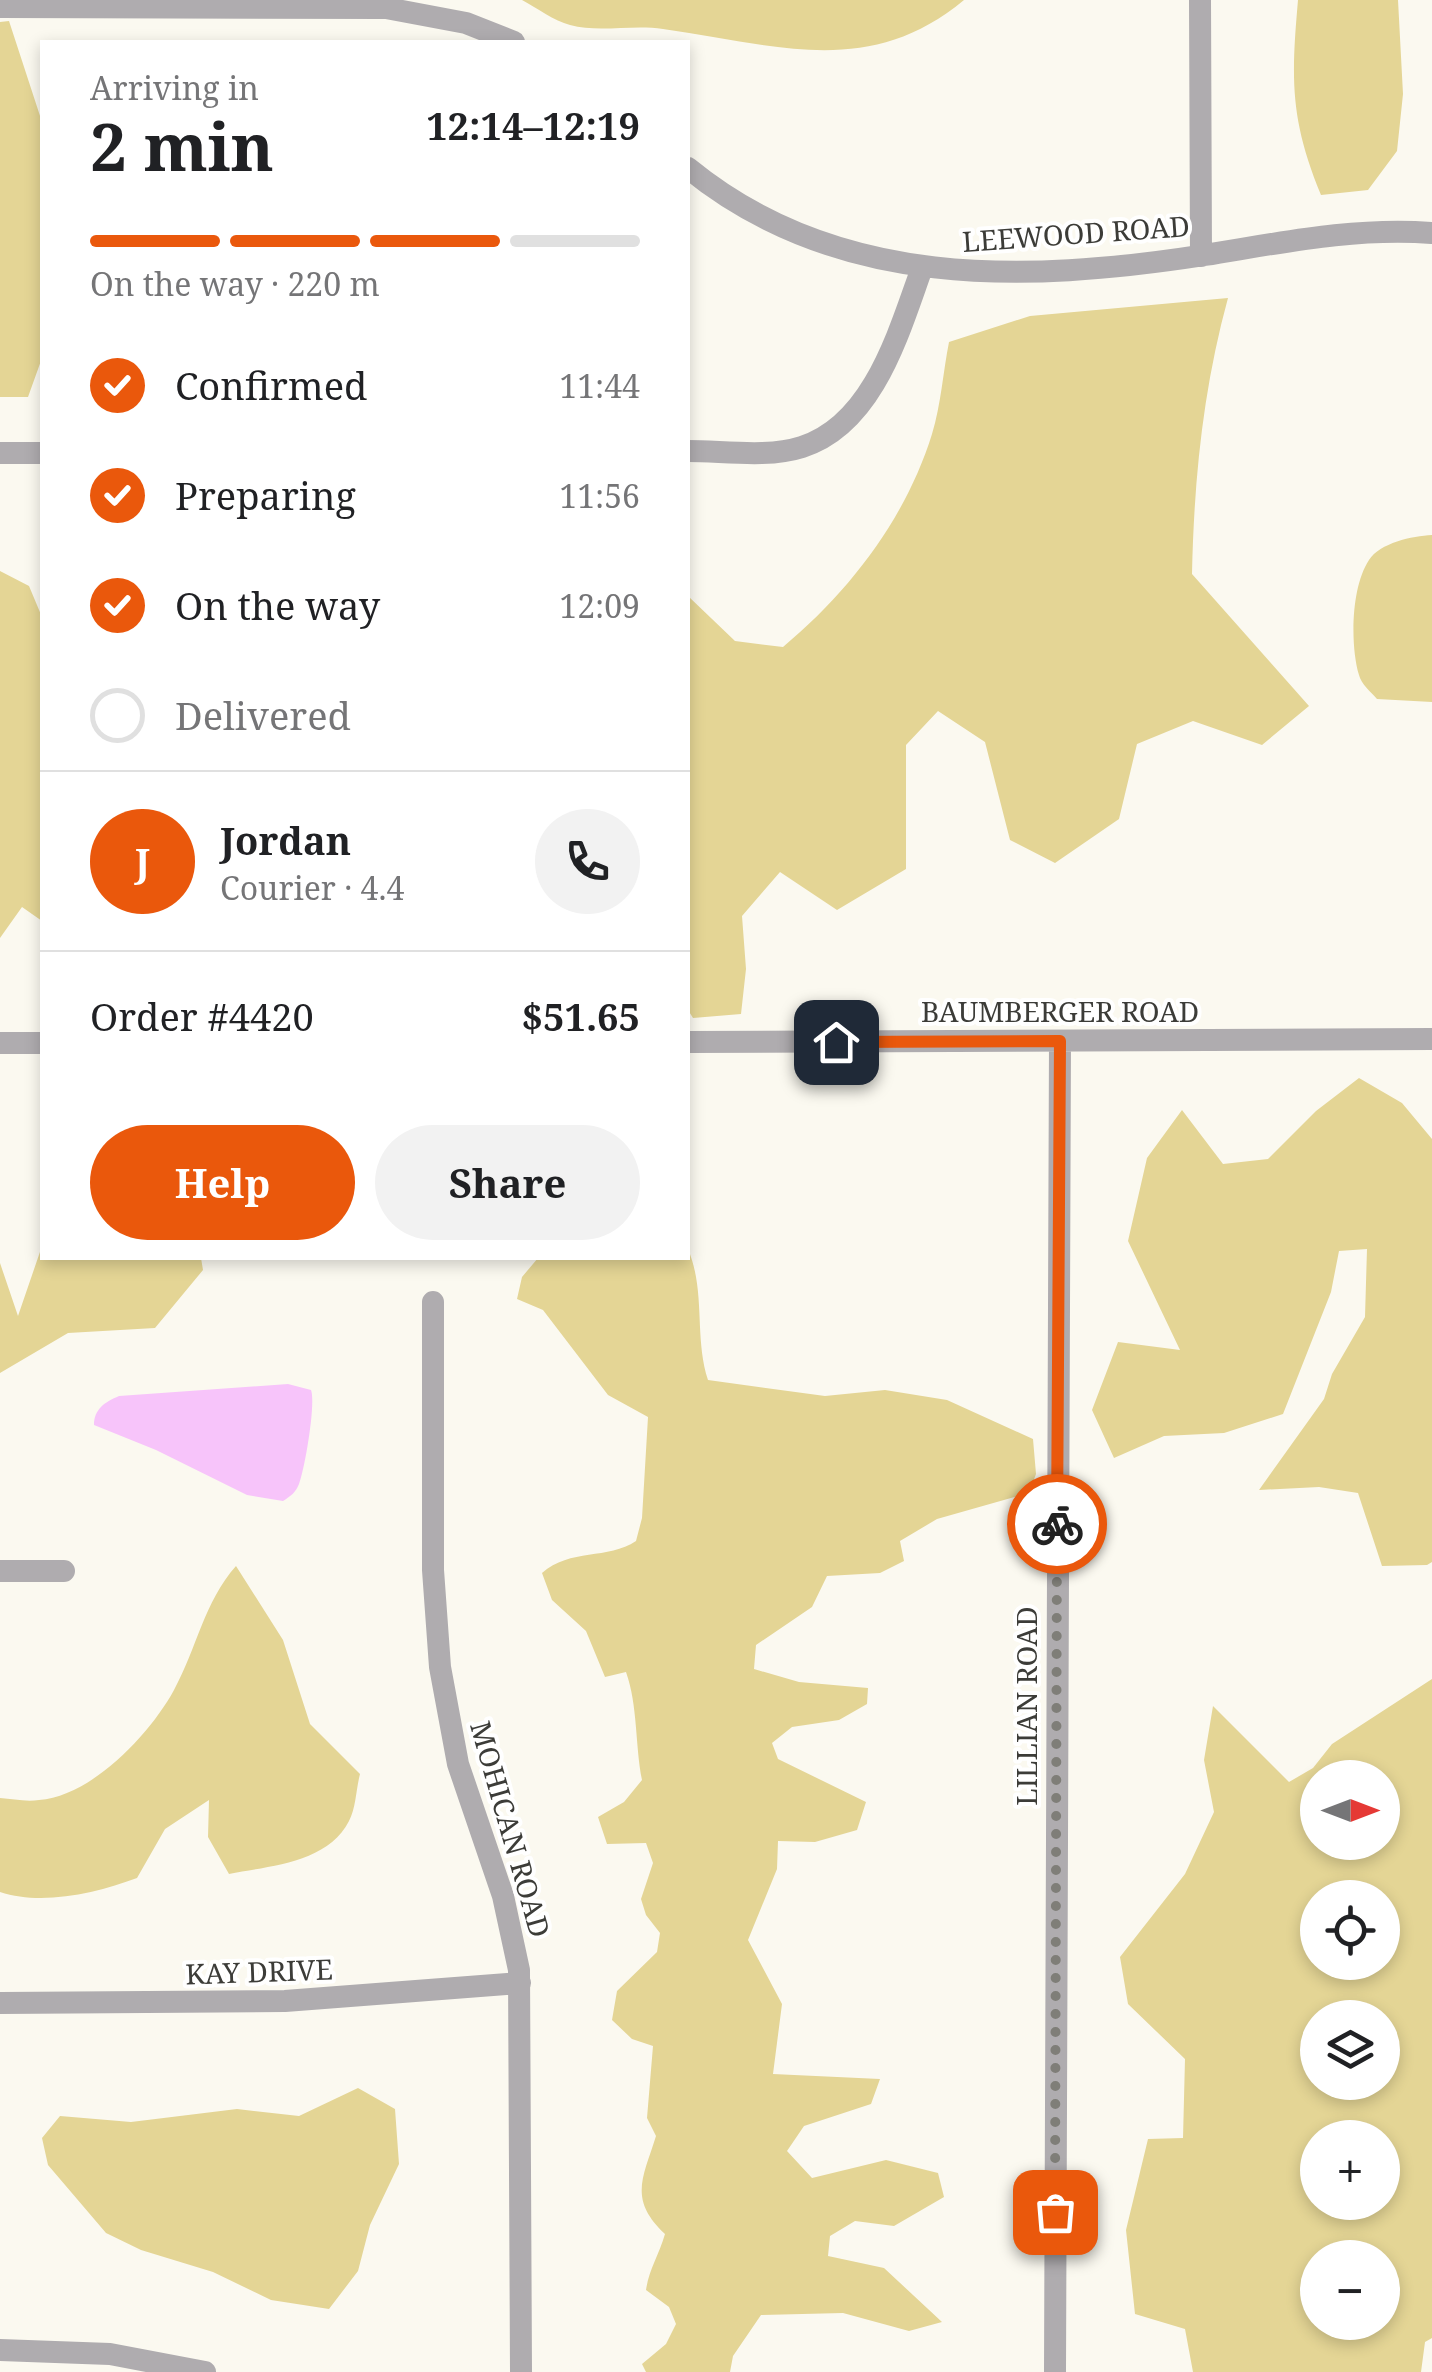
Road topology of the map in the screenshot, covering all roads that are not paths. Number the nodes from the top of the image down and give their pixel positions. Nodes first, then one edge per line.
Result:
1 (1200, 0) edge
2 (0, 8) edge
3 (509, 40) edge
4 (690, 169) edge
5 (1432, 233) edge
6 (1201, 256) junction
7 (922, 268) junction
8 (690, 451) edge
9 (0, 452) edge
10 (40, 452) edge
11 (1432, 1039) edge
12 (1060, 1041) junction
13 (40, 1042) edge
14 (690, 1042) edge
15 (0, 1043) edge
16 (433, 1302) dead end
17 (0, 1571) edge
18 (64, 1571) dead end
19 (520, 1983) junction
20 (0, 2002) edge
21 (0, 2350) edge
22 (205, 2372) edge
23 (521, 2372) edge
24 (1056, 2372) edge

1 - 6 street
2 - 3 street
4 - 7 street, LEEWOOD ROAD
5 - 6 street, LEEWOOD ROAD
6 - 7 street, LEEWOOD ROAD
7 - 8 street
9 - 10 street
11 - 12 street, BAUMBERGER ROAD
12 - 14 street, BAUMBERGER ROAD
12 - 24 street, LILLIAN ROAD
13 - 15 street
16 - 19 street, MOHICAN ROAD
17 - 18 street
19 - 20 street, KAY DRIVE
19 - 23 street, MOHICAN ROAD
21 - 22 street

